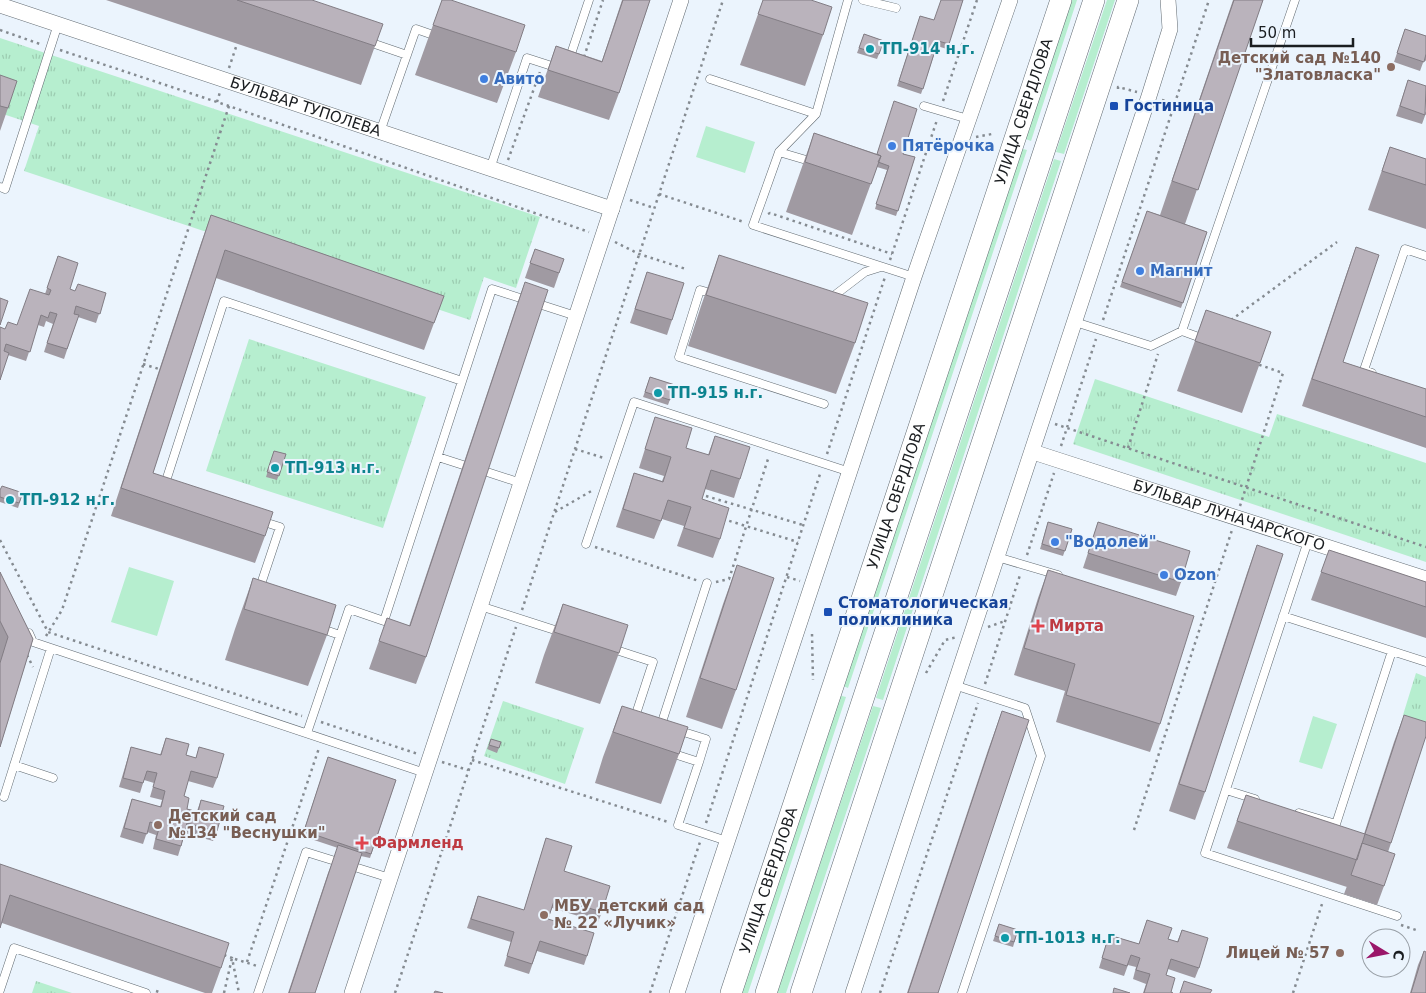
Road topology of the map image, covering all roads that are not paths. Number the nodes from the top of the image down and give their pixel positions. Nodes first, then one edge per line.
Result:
1 (589, 0) edge
2 (681, 0) edge
3 (848, 0) edge
4 (863, 0) edge
5 (1010, 0) edge
6 (1061, 0) edge
7 (1094, 0) edge
8 (1128, 0) edge
9 (1168, 0) edge
10 (1295, 0) edge
11 (9, 5) edge
12 (896, 8) dead end
13 (58, 24) junction
14 (443, 38) edge
15 (361, 40) edge
16 (407, 55) junction
17 (515, 63) edge
18 (524, 66) junction
19 (710, 79) dead end
20 (924, 106) dead end
21 (816, 114) junction
22 (968, 119) junction
23 (380, 132) junction
24 (779, 152) junction
25 (821, 165) edge
26 (490, 169) junction
27 (0, 187) edge
28 (612, 209) junction
29 (1426, 256) edge
30 (884, 268) junction
31 (914, 278) junction
32 (718, 295) edge
33 (822, 305) edge
34 (576, 316) junction
35 (1075, 322) junction
36 (1182, 331) junction
37 (1214, 342) edge
38 (1382, 376) edge
39 (462, 381) junction
40 (824, 404) dead end
41 (1033, 452) junction
42 (438, 457) junction
43 (463, 465) edge
44 (487, 472) edge
45 (850, 472) junction
46 (521, 483) junction
47 (173, 491) edge
48 (254, 518) edge
49 (1308, 541) junction
50 (586, 544) road end
51 (997, 557) junction
52 (1069, 578) edge
53 (1426, 579) edge
54 (707, 584) road end
55 (256, 598) edge
56 (480, 606) junction
57 (1283, 616) junction
58 (26, 627) edge
59 (314, 627) edge
60 (340, 635) junction
61 (572, 636) edge
62 (599, 645) edge
63 (51, 648) junction
64 (1392, 651) junction
65 (1426, 662) edge
66 (954, 685) junction
67 (631, 730) edge
68 (307, 733) junction
69 (664, 750) edge
70 (699, 762) junction
71 (14, 765) junction
72 (425, 773) junction
73 (53, 778) dead end
74 (1226, 790) junction
75 (4, 797) dead end
76 (1262, 802) edge
77 (1290, 810) edge
78 (727, 841) junction
79 (390, 878) junction
80 (1395, 919) road end
81 (0, 990) edge
82 (355, 991) edge
83 (146, 993) edge
84 (258, 993) edge
85 (677, 993) edge
86 (731, 993) edge
87 (766, 993) edge
88 (801, 993) edge
89 (853, 993) edge
90 (962, 993) edge

1 - 18 lane
2 - 28 street
3 - 21 lane
4 - 12 lane
5 - 22 street
6 - 86 main road, УЛИЦА СВЕРДЛОВА
7 - 87 main road, УЛИЦА СВЕРДЛОВА
8 - 88 main road
9 - 35 street
10 - 36 lane
11 - 13 street, БУЛЬВАР ТУПОЛЕВА
13 - 23 street, БУЛЬВАР ТУПОЛЕВА
13 - 27 lane
14 - 16 lane
15 - 16 lane
16 - 23 lane
17 - 18 lane
18 - 26 lane
19 - 21 lane
20 - 22 lane
21 - 24 lane
22 - 31 street
23 - 26 street, БУЛЬВАР ТУПОЛЕВА
24 - 25 lane
24 - 30 lane
26 - 28 street, БУЛЬВАР ТУПОЛЕВА
28 - 34 street
29 - 38 lane
30 - 31 lane
30 - 33 lane
31 - 45 street
32 - 40 lane
34 - 39 lane
34 - 46 street
35 - 36 lane
35 - 41 street
36 - 37 lane
39 - 42 lane
39 - 47 lane
41 - 49 street, БУЛЬВАР ЛУНАЧАРСКОГО
41 - 51 street
42 - 43 lane
42 - 60 lane
44 - 46 lane
45 - 50 lane
45 - 78 street
46 - 56 street
48 - 55 lane
49 - 53 street, БУЛЬВАР ЛУНАЧАРСКОГО
49 - 57 lane
51 - 52 lane
51 - 66 street
54 - 70 lane
56 - 61 lane
56 - 72 street
57 - 64 lane
57 - 74 lane
58 - 63 lane
59 - 60 lane
60 - 68 lane
62 - 67 lane
63 - 68 lane
63 - 71 lane
64 - 65 lane
64 - 77 lane
66 - 89 street
66 - 90 lane
68 - 72 lane
69 - 70 lane
70 - 78 lane
71 - 73 lane
71 - 75 lane
72 - 79 street
74 - 76 lane
74 - 80 lane
78 - 85 street
79 - 82 street
79 - 84 lane
81 - 83 lane

